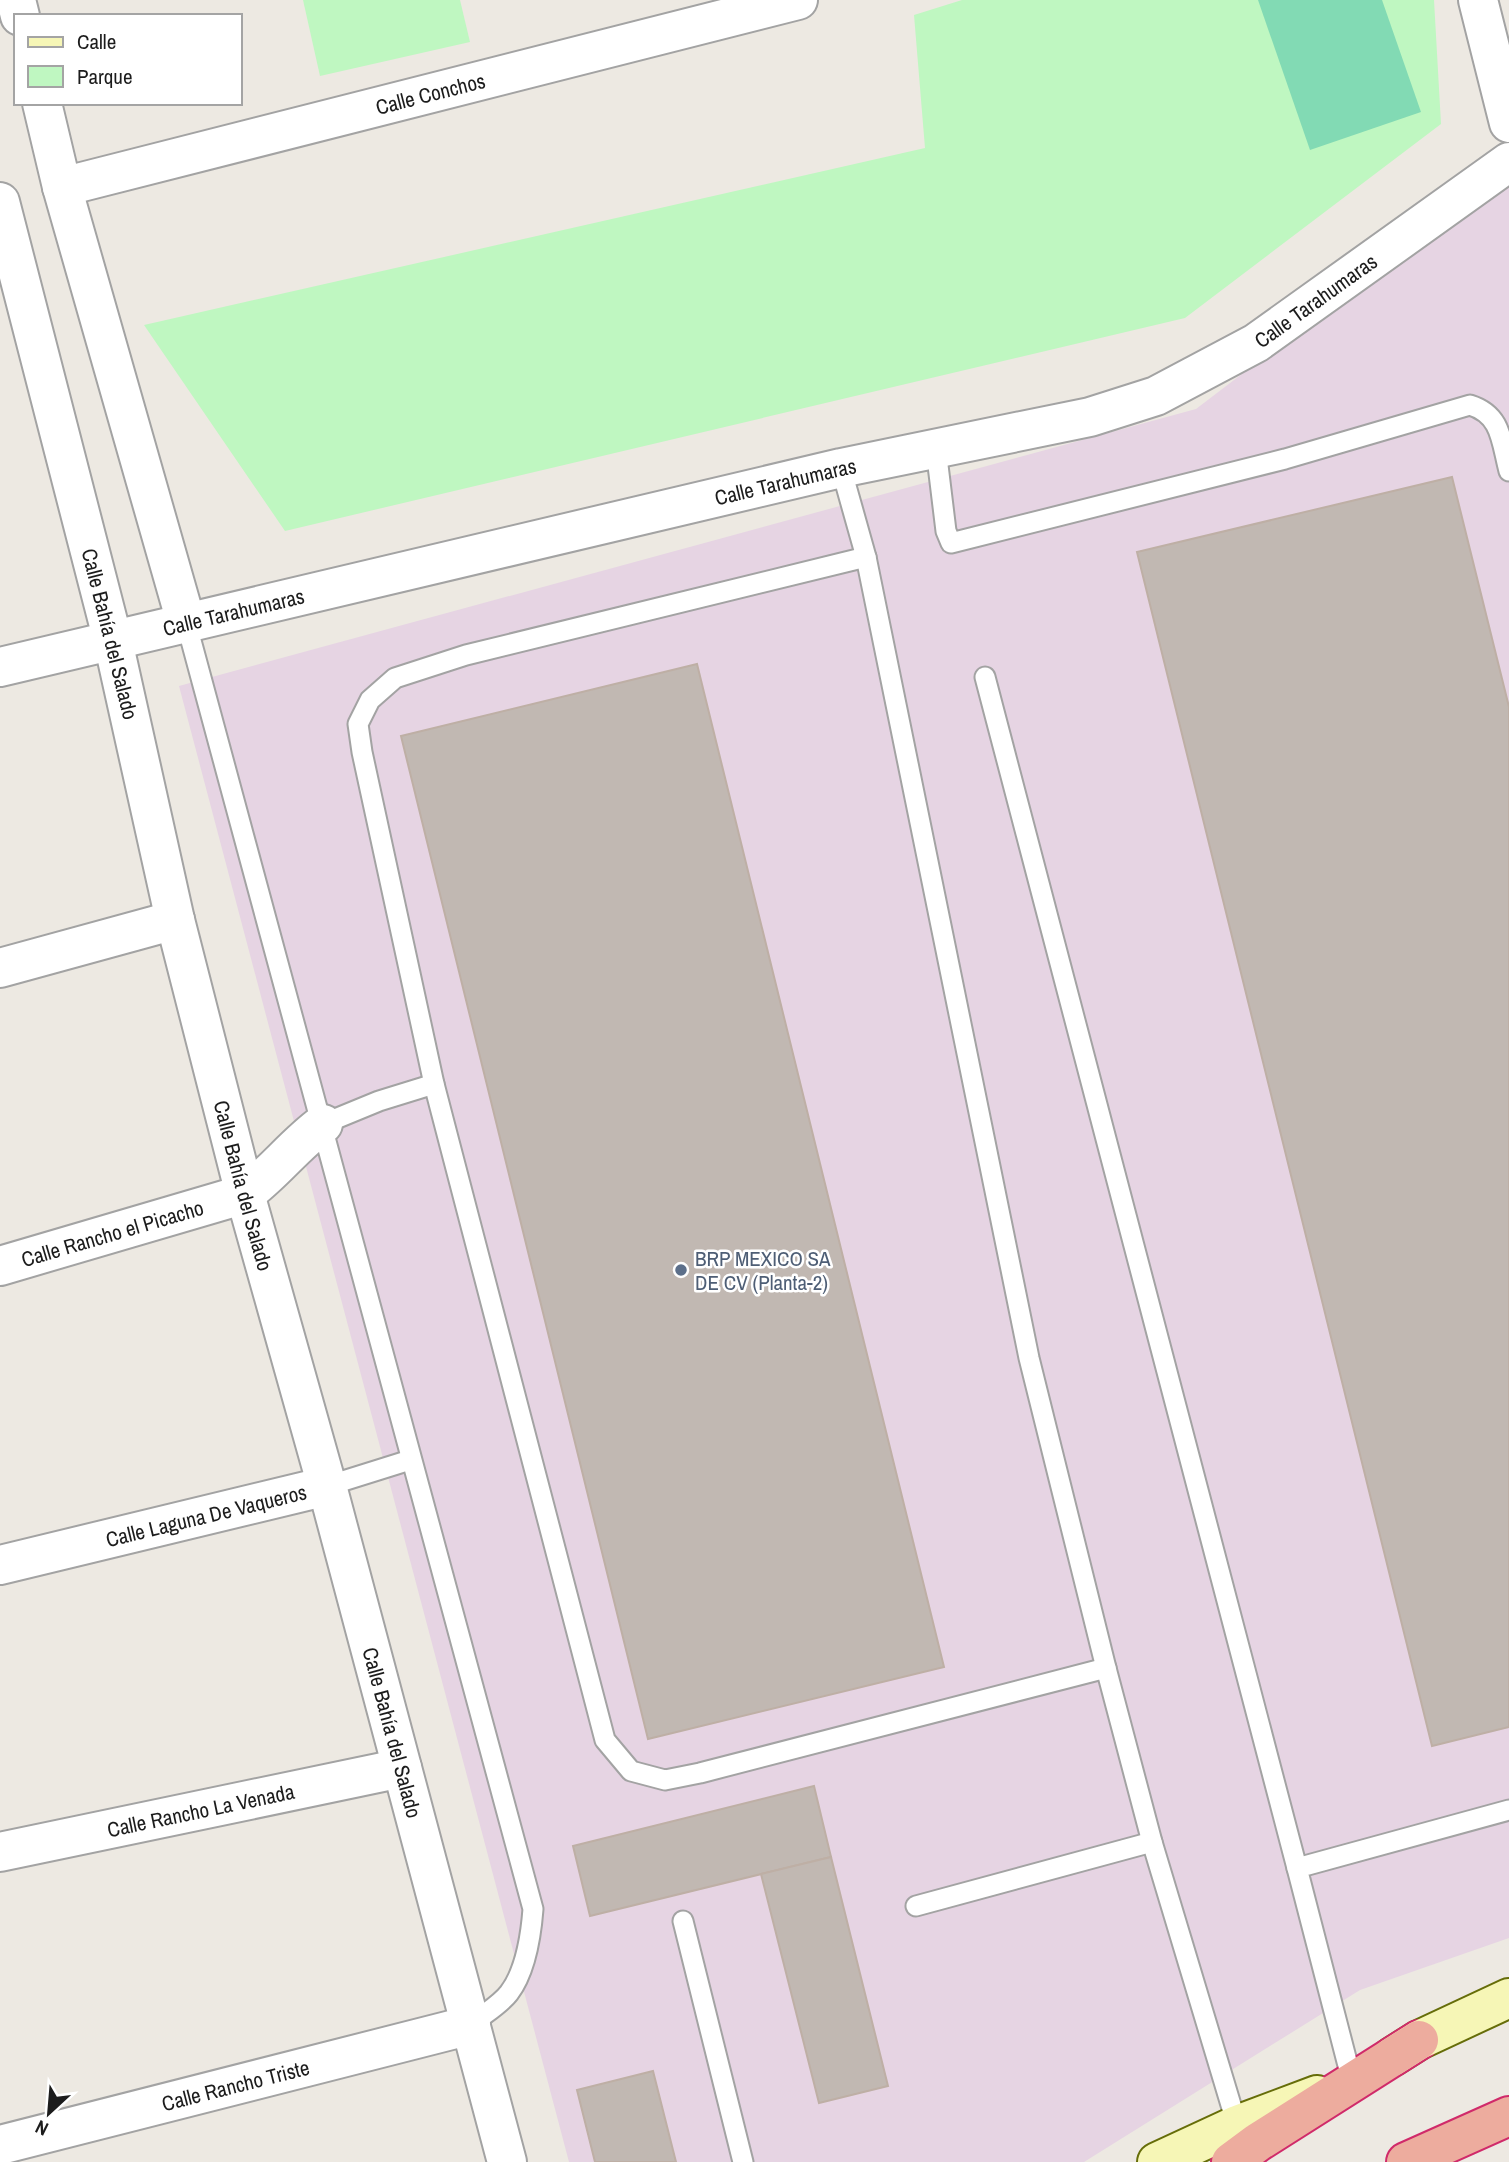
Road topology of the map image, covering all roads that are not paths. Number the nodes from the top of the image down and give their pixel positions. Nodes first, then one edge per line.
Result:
1 (798, 0) edge
2 (1478, 0) edge
3 (42, 105) edge
4 (1509, 123) edge
5 (1509, 162) edge
6 (62, 187) junction
7 (0, 202) edge
8 (936, 449) junction
9 (841, 468) junction
10 (1509, 471) edge
11 (866, 557) junction
12 (186, 622) junction
13 (113, 641) junction
14 (0, 667) edge
15 (985, 677) dead end
16 (175, 920) junction
17 (0, 968) edge
18 (434, 1084) junction
19 (323, 1124) junction
20 (244, 1194) junction
21 (0, 1266) edge
22 (410, 1460) junction
23 (327, 1486) junction
24 (0, 1565) edge
25 (1106, 1668) junction
26 (402, 1768) junction
27 (1509, 1810) edge
28 (1152, 1842) junction
29 (0, 1852) edge
30 (1297, 1868) junction
31 (916, 1906) dead end
32 (683, 1921) dead end
33 (1509, 1998) edge
34 (471, 2025) junction
35 (1419, 2040) junction
36 (1352, 2081) junction
37 (1509, 2116) edge
38 (1237, 2125) junction
39 (0, 2145) edge
40 (507, 2162) edge
41 (743, 2162) edge
42 (1157, 2162) edge
43 (1231, 2162) edge
44 (1406, 2162) edge

1 - 6 street, Calle Conchos
2 - 4 street
3 - 6 street
5 - 8 street, Calle Tarahumaras
6 - 12 street
7 - 13 street, Calle Bahía del Salado
8 - 9 street, Calle Tarahumaras
8 - 10 lane
9 - 11 lane
9 - 12 street, Calle Tarahumaras
11 - 18 lane
11 - 25 lane
12 - 13 street, Calle Tarahumaras
12 - 19 lane
13 - 14 street, Calle Tarahumaras
13 - 16 street, Calle Bahía del Salado
15 - 30 lane
16 - 17 street
16 - 20 street, Calle Bahía del Salado
18 - 19 lane
18 - 25 lane
19 - 20 street, Calle Rancho el Picacho
19 - 22 lane
20 - 21 street, Calle Rancho el Picacho
20 - 23 street, Calle Bahía del Salado
22 - 23 lane, Calle Laguna De Vaqueros
22 - 34 lane
23 - 24 street, Calle Laguna De Vaqueros
23 - 26 street, Calle Bahía del Salado
25 - 28 lane
26 - 29 street, Calle Rancho La Venada
26 - 34 street, Calle Bahía del Salado
27 - 30 lane
28 - 31 lane
28 - 38 lane
30 - 36 lane
32 - 41 lane
33 - 35 main road
34 - 39 street, Calle Rancho Triste
34 - 40 street, Calle Bahía del Salado
35 - 36 main road
35 - 43 highway
36 - 38 main road
37 - 44 highway
38 - 42 main road

